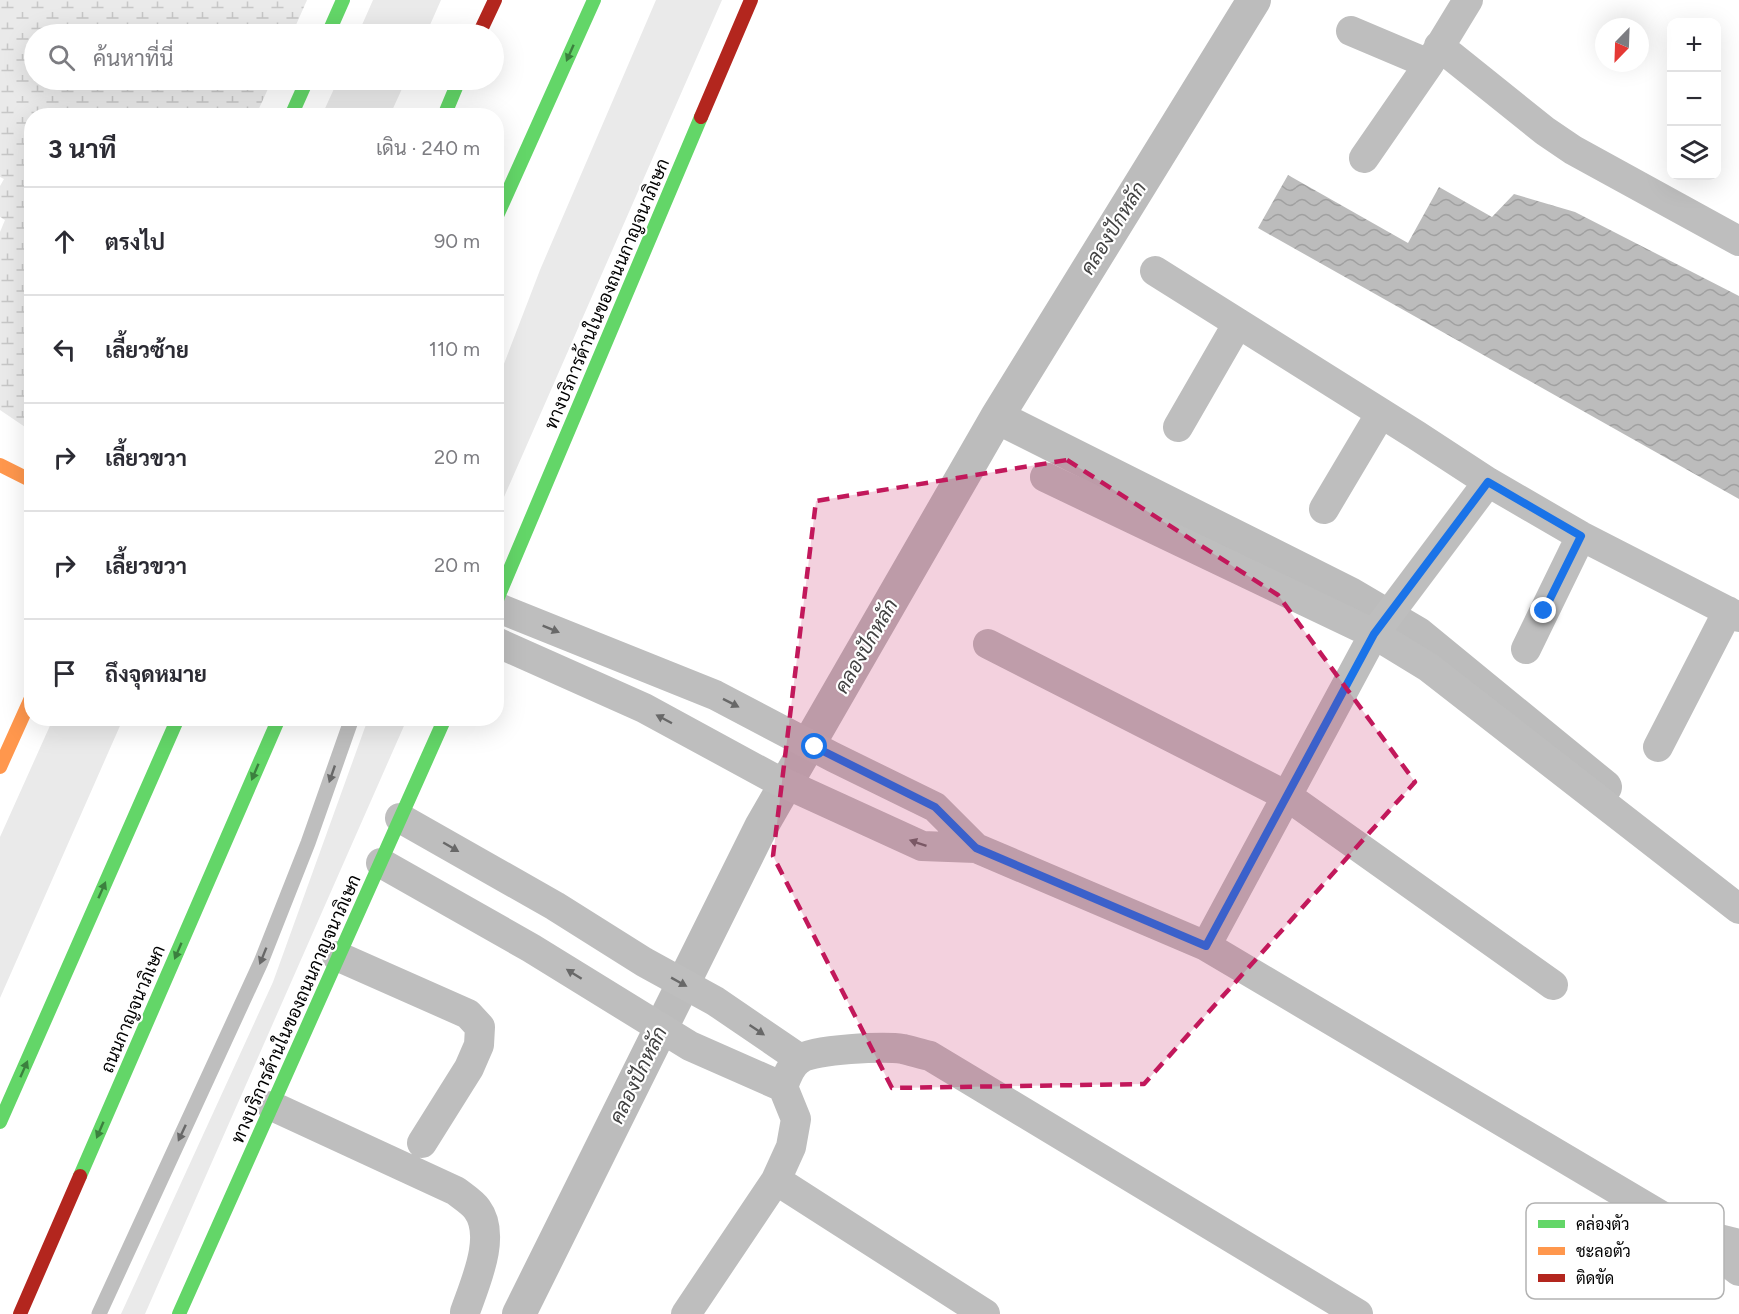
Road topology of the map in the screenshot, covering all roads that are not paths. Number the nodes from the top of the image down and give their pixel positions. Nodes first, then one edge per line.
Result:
1 (343, 0) edge
2 (495, 0) edge
3 (594, 0) edge
4 (751, 0) edge
5 (1468, 0) edge
6 (332, 24) edge
7 (484, 24) edge
8 (1351, 31) dead end
9 (1434, 55) junction
10 (303, 90) edge
11 (455, 90) edge
12 (295, 108) edge
13 (447, 108) edge
14 (1364, 159) dead end
15 (504, 200) edge
16 (1739, 241) edge
17 (1155, 271) dead end
18 (1238, 323) junction
19 (1381, 413) junction
20 (1178, 427) dead end
21 (0, 465) edge
22 (1045, 477) dead end
23 (24, 478) edge
24 (1488, 482) junction
25 (1324, 509) dead end
26 (1581, 536) junction
27 (504, 583) edge
28 (504, 610) edge
29 (1733, 614) edge
30 (1378, 629) junction
31 (988, 644) dead end
32 (504, 646) edge
33 (1526, 649) dead end
34 (24, 714) edge
35 (174, 726) edge
36 (276, 726) edge
37 (349, 726) edge
38 (441, 726) edge
39 (1658, 747) dead end
40 (0, 767) edge
41 (1287, 796) junction
42 (400, 818) junction
43 (976, 848) junction
44 (381, 863) junction
45 (1739, 909) edge
46 (1206, 946) junction
47 (337, 956) junction
48 (1553, 985) dead end
49 (800, 1059) junction
50 (783, 1087) junction
51 (272, 1106) junction
52 (0, 1122) edge
53 (422, 1143) dead end
54 (777, 1180) junction
55 (1640, 1203) edge
56 (1724, 1240) edge
57 (1739, 1244) edge
58 (1724, 1259) edge
59 (1739, 1271) edge
60 (465, 1312) dead end
61 (20, 1314) edge
62 (99, 1314) edge
63 (179, 1314) edge
64 (686, 1314) edge
65 (985, 1314) edge
66 (1358, 1314) edge

1 - 6 main road
2 - 7 main road
3 -> 15 main road
4 - 27 main road, ทางบริการด้านในของถนนกาญจนาภิเษก
5 - 9 street
8 - 9 street
9 - 14 street
9 - 16 street
10 - 12 main road
11 - 13 main road
17 - 18 street
18 - 19 street
18 - 20 street
19 - 24 street
19 - 25 street
21 - 23 main road
22 - 30 street
24 - 26 street
24 - 30 street
26 - 29 street
26 - 33 street
28 -> 43 street
29 - 39 street
30 - 41 street
30 - 45 street
31 - 41 street
43 -> 32 street
34 - 40 main road
52 -> 35 main road
36 -> 61 main road, ถนนกาญจนาภิเษก
37 -> 62 lane
38 - 42 main road, ทางบริการด้านในของถนนกาญจนาภิเษก
41 - 46 street
41 - 48 street
42 - 44 main road, ทางบริการด้านในของถนนกาญจนาภิเษก
42 -> 49 street
43 - 46 street
44 - 47 main road, ทางบริการด้านในของถนนกาญจนาภิเษก
50 -> 44 street
46 - 55 street
47 - 51 main road, ทางบริการด้านในของถนนกาญจนาภิเษก
47 - 53 street
49 - 50 street
49 - 66 street
50 - 54 street
51 - 60 street
51 - 63 main road, ทางบริการด้านในของถนนกาญจนาภิเษก
54 - 64 street
54 - 65 street
56 - 57 street
58 - 59 street

